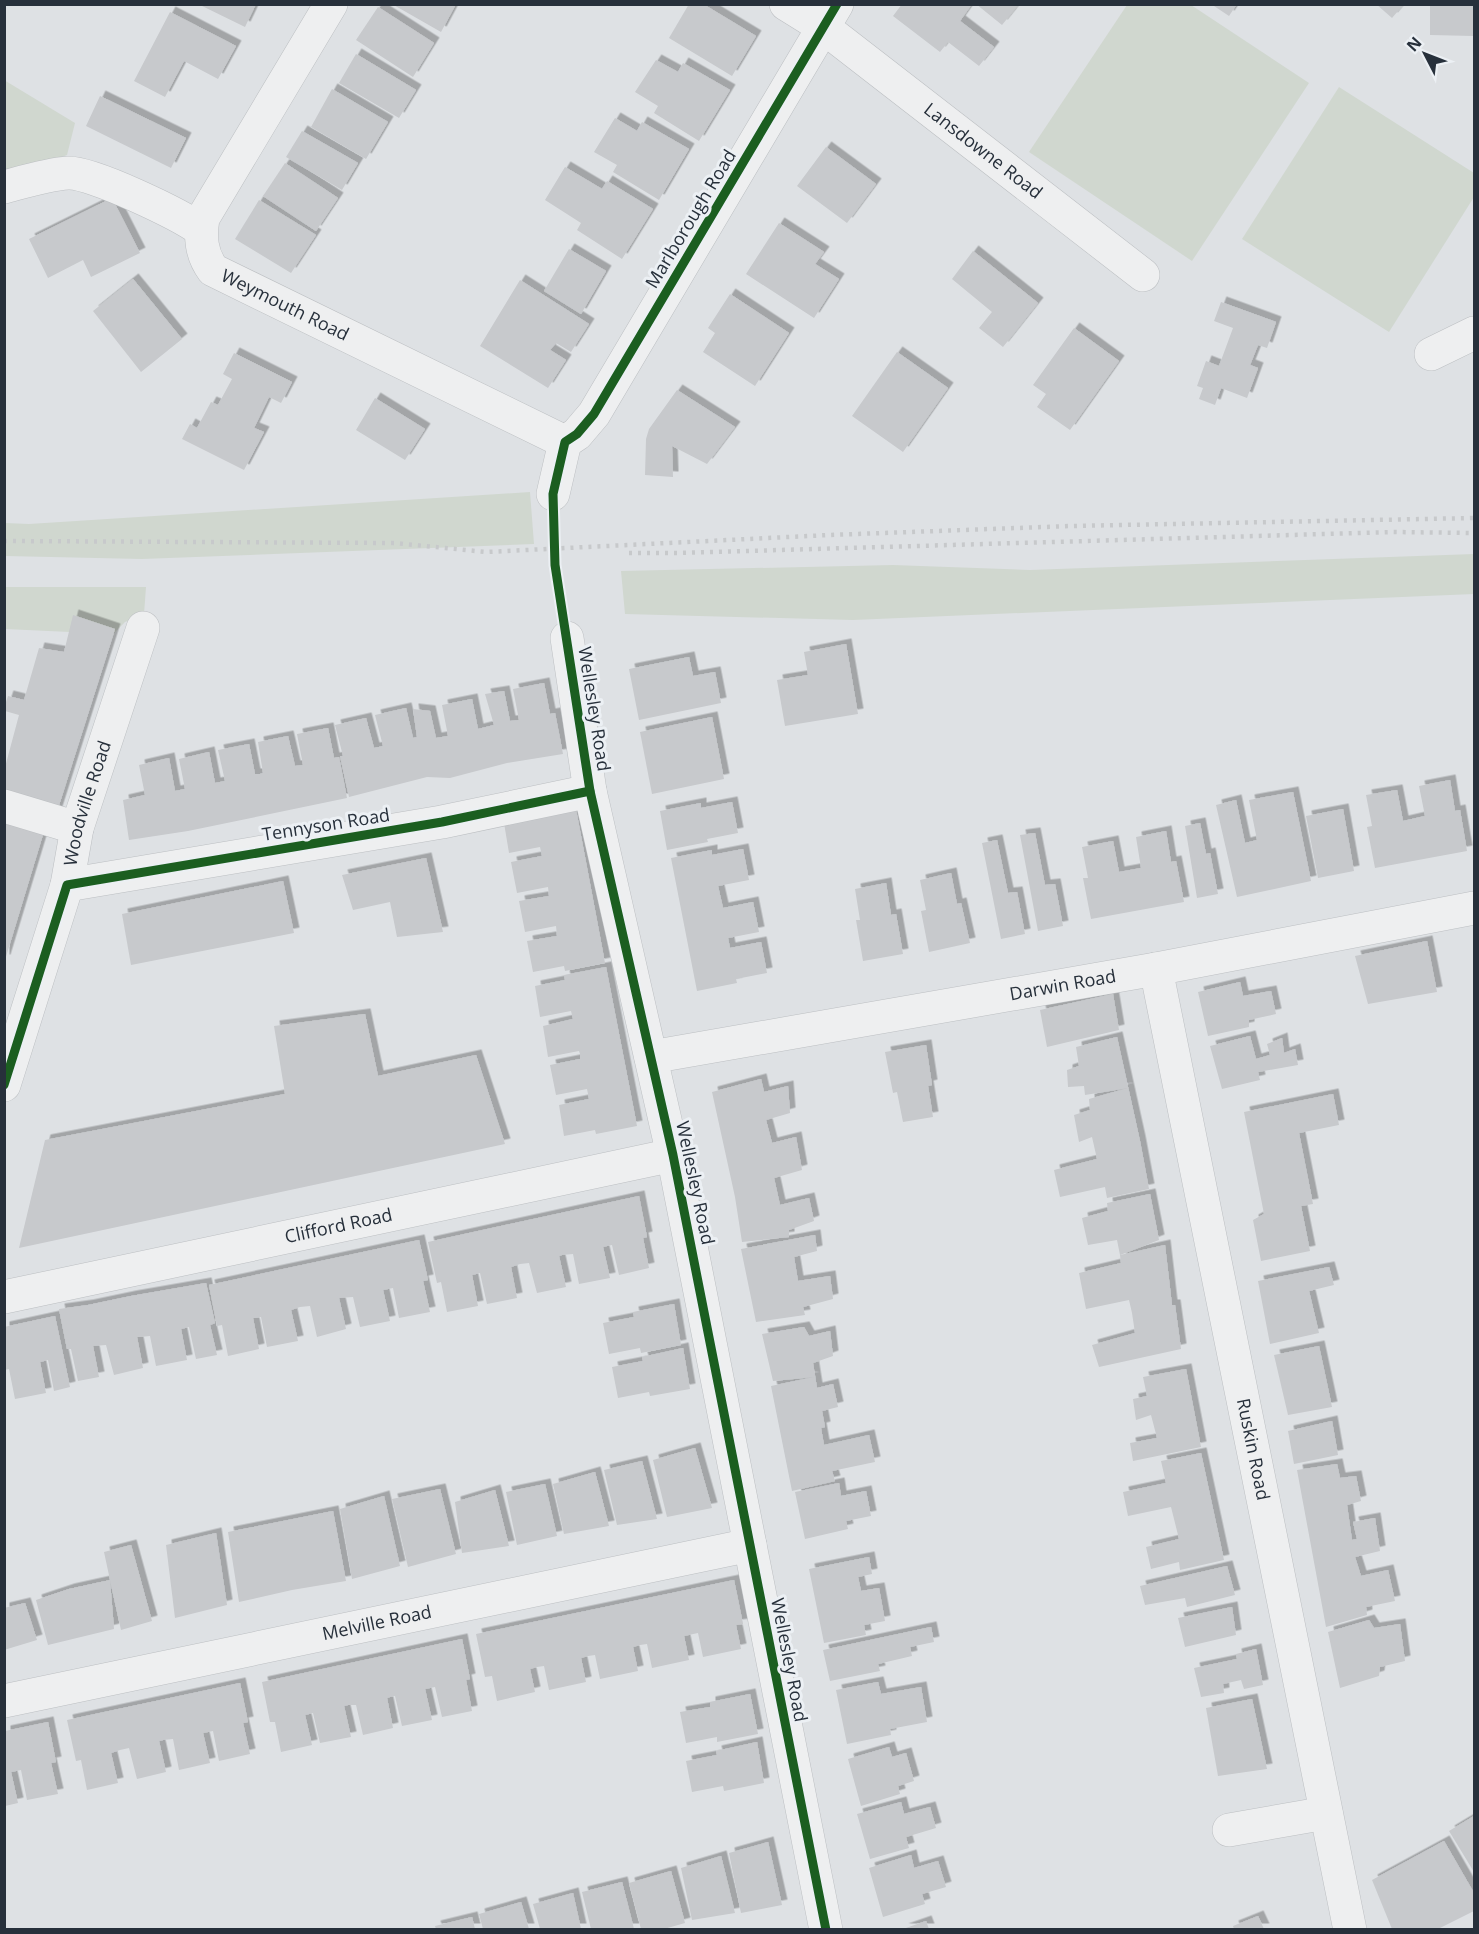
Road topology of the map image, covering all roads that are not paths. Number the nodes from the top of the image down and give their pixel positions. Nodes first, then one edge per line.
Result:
1 (331, 4) edge
2 (786, 4) edge
3 (830, 16) edge
4 (4, 188) edge
5 (201, 230) junction
6 (1143, 276) dead end
7 (1474, 333) edge
8 (1431, 354) dead end
9 (565, 442) junction
10 (553, 494) dead end
11 (143, 628) dead end
12 (567, 638) dead end
13 (590, 791) junction
14 (4, 806) edge
15 (77, 828) junction
16 (67, 885) junction
17 (1474, 908) edge
18 (1156, 969) junction
19 (651, 1057) junction
20 (4, 1085) edge
21 (673, 1155) junction
22 (4, 1297) edge
23 (750, 1545) junction
24 (4, 1701) edge
25 (1326, 1813) junction
26 (1228, 1830) dead end
27 (826, 1929) edge
28 (1350, 1929) edge

1 - 5 street
2 - 3 street, Lansdowne Road
3 - 6 street, Lansdowne Road
3 - 9 street, Marlborough Road
4 - 5 street
5 - 9 street, Weymouth Road
7 - 8 street
9 - 10 street
11 - 15 street, Woodville Road
12 - 13 street, Wellesley Road
13 - 16 street, Tennyson Road
13 - 19 street, Wellesley Road
14 - 15 street
15 - 16 street, Woodville Road
16 - 20 street, Woodville Road
17 - 18 street, Darwin Road
18 - 19 street, Darwin Road
18 - 25 street, Ruskin Road
19 - 21 street, Wellesley Road
21 - 22 street, Clifford Road
21 - 23 street, Wellesley Road
23 - 24 street, Melville Road
23 - 27 street, Wellesley Road
25 - 26 street
25 - 28 street, Ruskin Road

